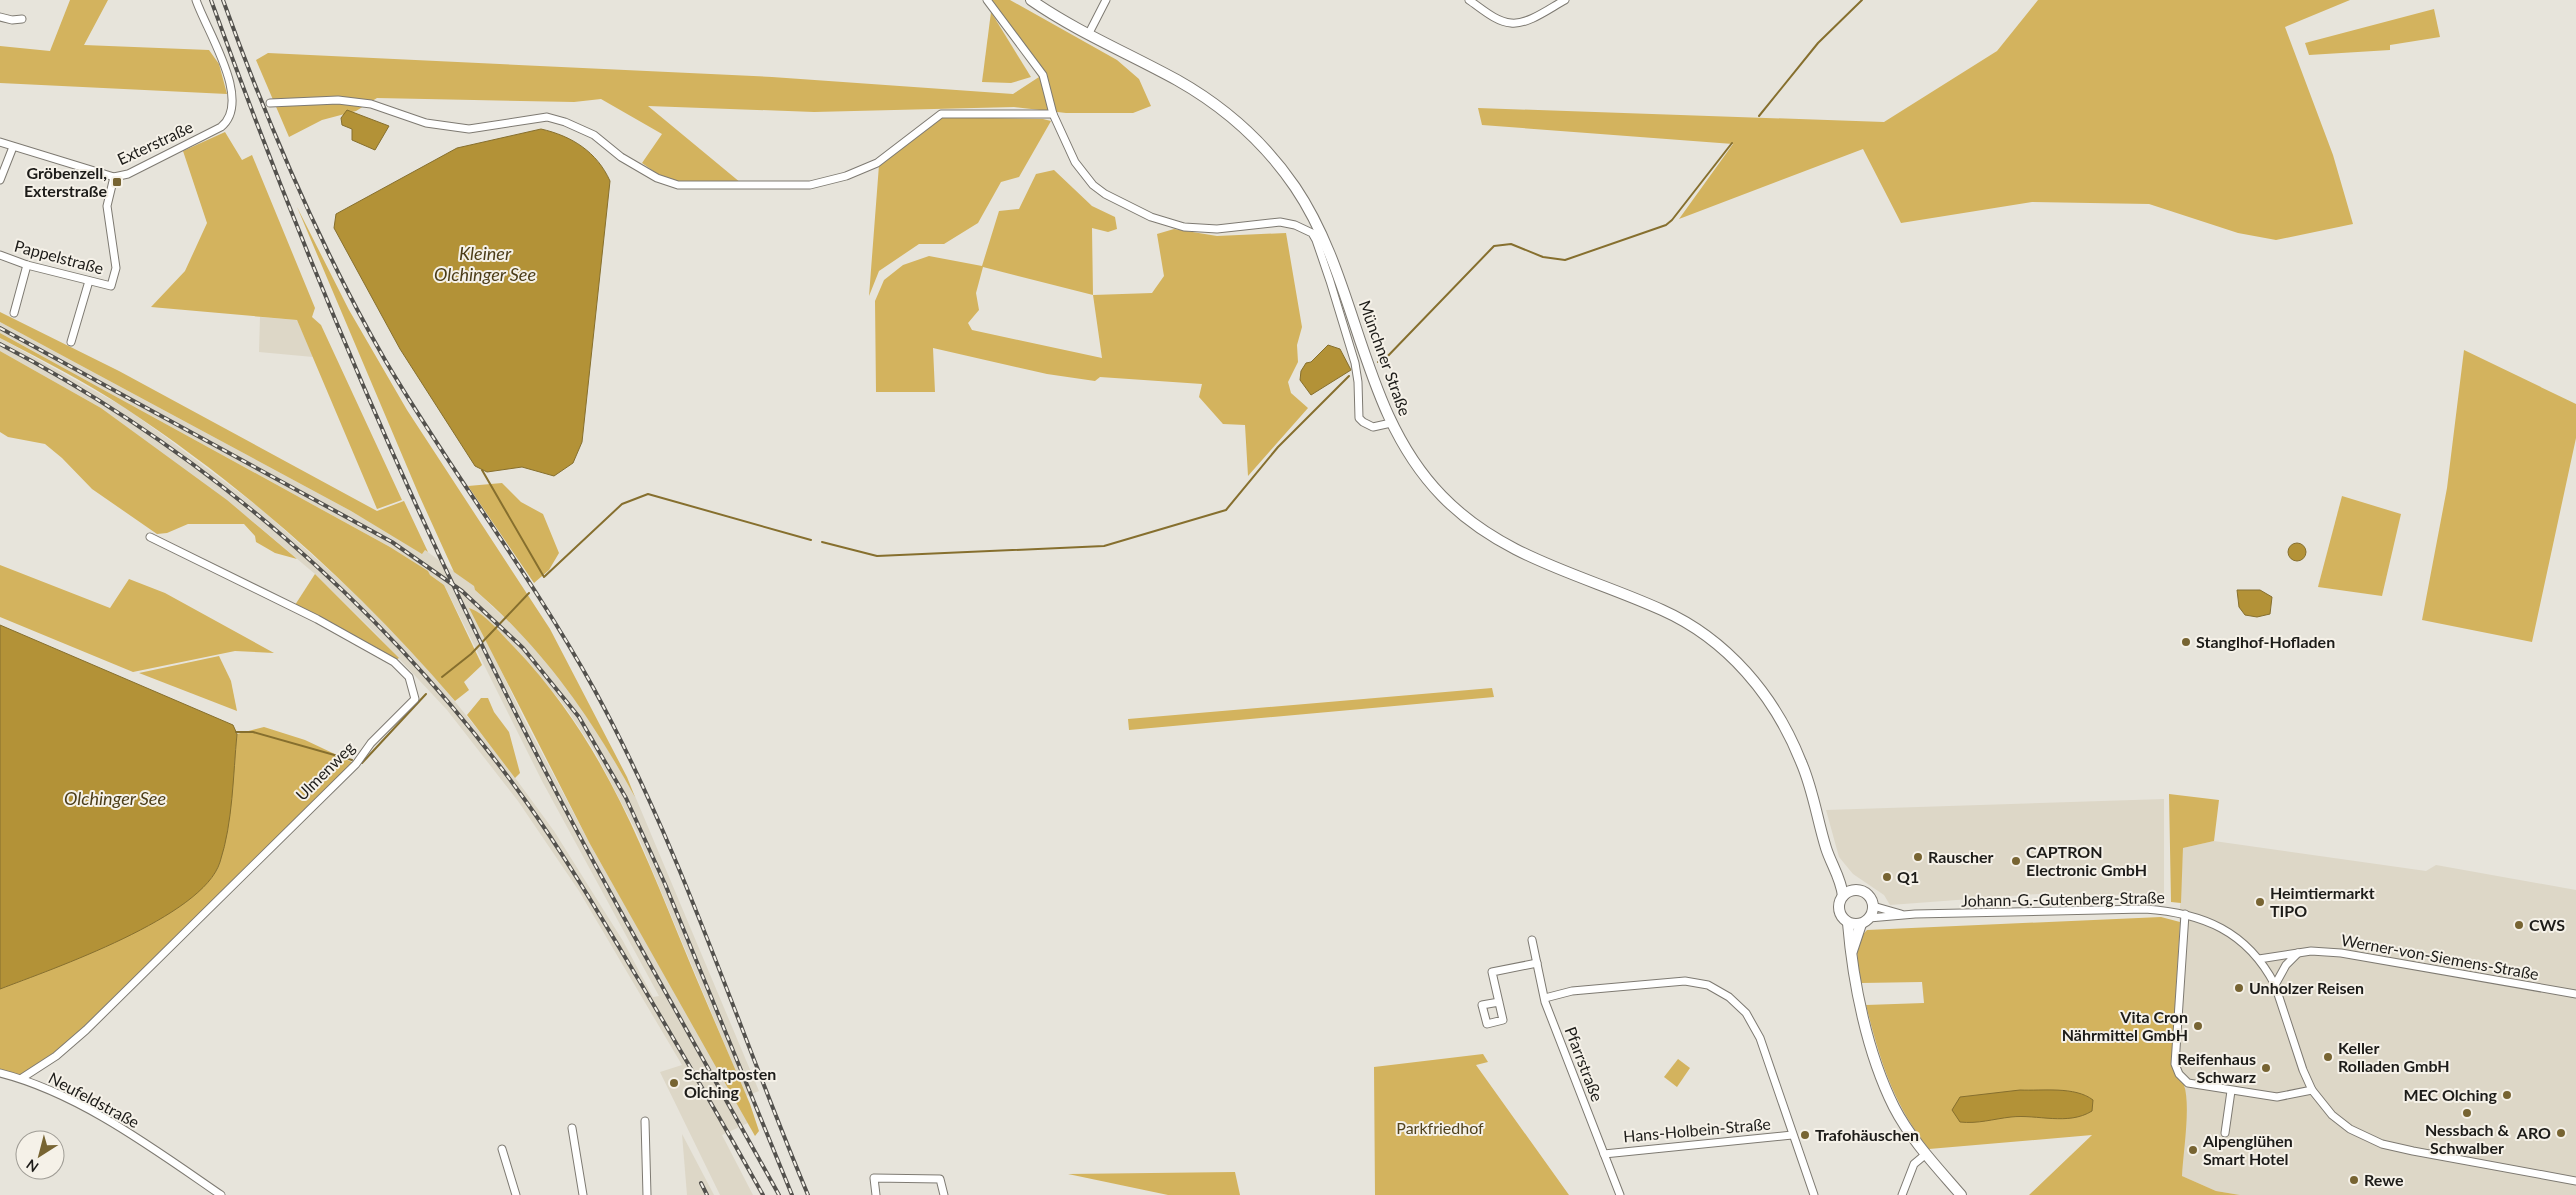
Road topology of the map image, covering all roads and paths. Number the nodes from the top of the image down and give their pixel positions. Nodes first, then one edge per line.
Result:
1 (196, 0) edge
2 (987, 0) edge
3 (1031, 0) edge
4 (1106, 0) edge
5 (1469, 0) edge
6 (1566, 0) edge
7 (0, 17) edge
8 (22, 19) dead end
9 (1088, 35) junction
10 (270, 104) dead end
11 (1053, 114) junction
12 (0, 142) edge
13 (13, 147) junction
14 (114, 177) junction
15 (0, 180) edge
16 (0, 255) edge
17 (27, 265) junction
18 (89, 281) junction
19 (14, 313) dead end
20 (70, 342) dead end
21 (1391, 423) junction
22 (150, 537) dead end
23 (1824, 835) junction
24 (1853, 890) junction
25 (1843, 896) junction
26 (1873, 906) junction
27 (2185, 914) junction
28 (1904, 915) junction
29 (1865, 921) junction
30 (1848, 923) junction
31 (1532, 940) dead end
32 (2299, 953) junction
33 (1851, 954) junction
34 (2259, 959) junction
35 (1537, 963) junction
36 (2275, 985) junction
37 (2576, 994) edge
38 (1545, 998) junction
39 (1499, 1002) dead end
40 (0, 1073) edge
41 (22, 1078) junction
42 (2312, 1090) junction
43 (2231, 1091) junction
44 (645, 1121) dead end
45 (572, 1128) dead end
46 (2225, 1133) dead end
47 (1792, 1135) junction
48 (502, 1150) dead end
49 (1604, 1154) junction
50 (1926, 1154) junction
51 (2576, 1181) edge
52 (221, 1195) edge
53 (516, 1195) edge
54 (583, 1195) edge
55 (646, 1195) edge
56 (876, 1195) edge
57 (944, 1195) edge
58 (1620, 1195) edge
59 (1814, 1195) edge
60 (1902, 1195) edge
61 (1961, 1195) edge

1 - 14 street, Exterstraße
2 - 11 street
3 - 9 main road, Münchner Straße
4 - 9 street
5 - 6 street
7 - 8 street
9 - 21 main road, Münchner Straße
10 - 11 street
11 - 21 street
12 - 13 street, Exterstraße
13 - 14 street, Exterstraße
13 - 15 street
14 - 18 street, Pappelstraße
16 - 17 street, Pappelstraße
17 - 18 street, Pappelstraße
17 - 19 street
18 - 20 street
21 - 23 main road, Münchner Straße
22 - 41 street, Ulmenweg
23 - 24 main road
23 - 25 main road
24 - 25 main road
24 - 26 main road
25 - 30 main road
26 - 28 street, Johann-G.-Gutenberg-Straße
26 - 29 main road
27 - 28 street, Johann-G.-Gutenberg-Straße
27 - 34 street, Johann-G.-Gutenberg-Straße
27 - 43 street
28 - 29 street, Johann-G.-Gutenberg-Straße
29 - 30 main road
29 - 33 main road
30 - 33 main road
31 - 35 street, Pfarrstraße
32 - 34 street, Werner-von-Siemens-Straße
32 - 36 street
32 - 37 street, Werner-von-Siemens-Straße
33 - 50 main road
34 - 36 street, Johann-G.-Gutenberg-Straße
35 - 38 street, Pfarrstraße
35 - 39 street
36 - 42 street, Johann-G.-Gutenberg-Straße
38 - 47 street
38 - 49 street, Pfarrstraße
40 - 41 street, Neufeldstraße
41 - 52 street, Neufeldstraße
42 - 43 street
42 - 51 street, Johann-G.-Gutenberg-Straße
43 - 46 street
44 - 55 street
45 - 54 street
47 - 49 street, Hans-Holbein-Straße
47 - 59 street
48 - 53 street
49 - 58 street, Pfarrstraße
50 - 60 street
50 - 61 main road
56 - 57 street

